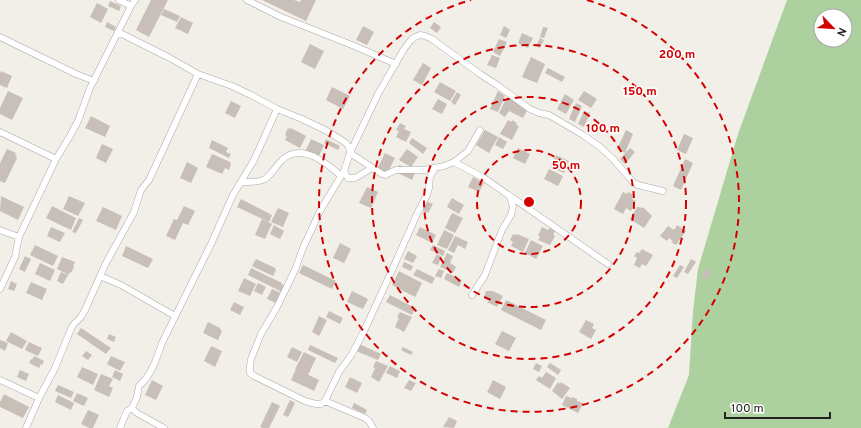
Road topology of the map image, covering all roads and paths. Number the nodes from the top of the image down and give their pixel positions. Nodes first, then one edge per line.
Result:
1 (119, 0) edge
2 (135, 0) edge
3 (247, 0) edge
4 (131, 6) junction
5 (118, 32) junction
6 (0, 37) edge
7 (396, 64) junction
8 (198, 74) junction
9 (94, 81) junction
10 (277, 109) junction
11 (480, 130) dead end
12 (0, 132) edge
13 (350, 153) junction
14 (56, 159) junction
15 (454, 162) junction
16 (372, 168) junction
17 (435, 168) junction
18 (424, 170) junction
19 (343, 174) junction
20 (430, 177) junction
21 (241, 182) junction
22 (663, 191) dead end
23 (510, 196) junction
24 (0, 230) edge
25 (19, 238) junction
26 (608, 264) dead end
27 (100, 276) junction
28 (0, 288) edge
29 (472, 295) dead end
30 (175, 316) junction
31 (0, 380) edge
32 (39, 398) junction
33 (326, 401) junction
34 (132, 408) junction
35 (26, 428) edge
36 (120, 428) edge
37 (164, 428) edge
38 (373, 428) edge

1 - 4 street
2 - 4 street
3 - 7 street
4 - 5 street
5 - 8 street
5 - 9 street
6 - 9 street
7 - 13 street
7 - 22 street
8 - 10 street
8 - 27 street
9 - 14 street
10 - 13 street
10 - 21 street
11 - 15 street
12 - 14 street
13 - 16 street
13 - 19 street
14 - 25 street
15 - 17 street
15 - 23 street
16 - 18 street
16 - 19 street
17 - 18 street
17 - 20 street
18 - 20 street
19 - 21 street
19 - 33 street
20 - 33 street
21 - 30 street
23 - 26 street
23 - 29 street
24 - 25 street
25 - 28 street
27 - 30 street
27 - 32 street
30 - 34 street
31 - 32 street
32 - 35 street
33 - 38 street
34 - 36 street
34 - 37 street

